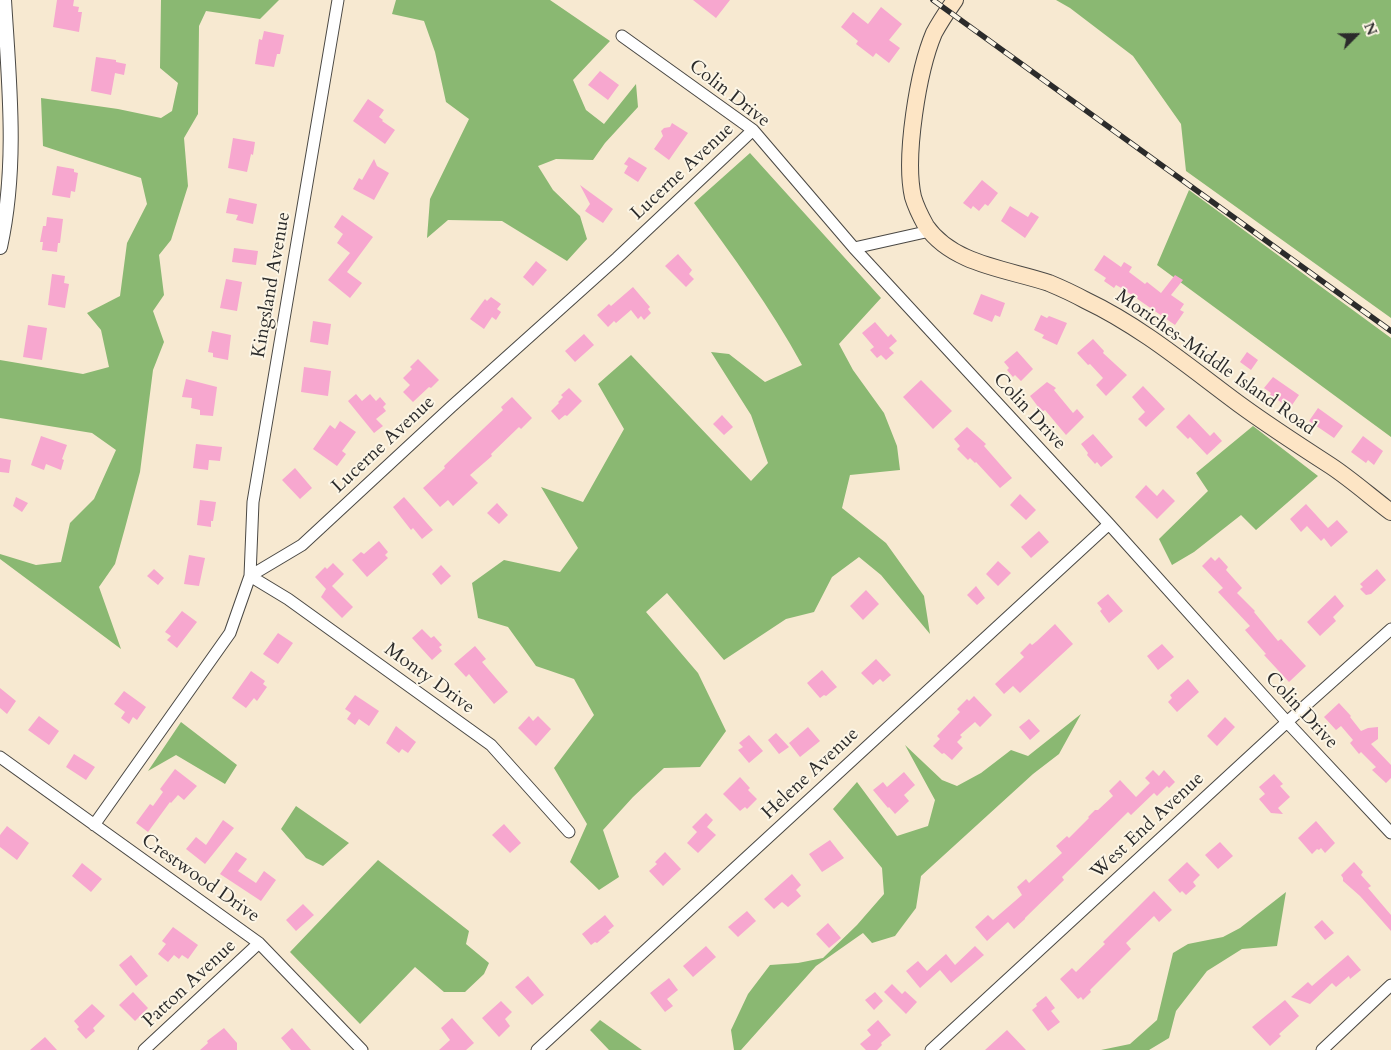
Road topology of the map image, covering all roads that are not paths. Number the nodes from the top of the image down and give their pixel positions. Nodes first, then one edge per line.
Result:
1 (4, 0) edge
2 (338, 0) edge
3 (955, 0) edge
4 (622, 36) dead end
5 (753, 130) junction
6 (930, 231) junction
7 (0, 247) edge
8 (854, 248) junction
9 (1391, 512) edge
10 (1109, 524) junction
11 (250, 576) junction
12 (1391, 629) edge
13 (1287, 722) junction
14 (0, 757) edge
15 (94, 825) junction
16 (569, 832) dead end
17 (1391, 833) edge
18 (259, 943) junction
19 (1391, 985) edge
20 (144, 1050) edge
21 (362, 1050) edge
22 (537, 1050) edge
23 (931, 1050) edge
24 (1322, 1050) edge

1 - 7 street
2 - 11 street, Kingsland Avenue
3 - 6 main road, Moriches-Middle Island Road
4 - 5 street, Colin Drive
5 - 8 street, Colin Drive
5 - 11 street, Lucerne Avenue
6 - 8 street
6 - 9 main road, Moriches-Middle Island Road
8 - 10 street, Colin Drive
10 - 13 street, Colin Drive
10 - 22 street, Helene Avenue
11 - 15 street
11 - 16 street, Monty Drive
12 - 13 street, West End Avenue
13 - 17 street, Colin Drive
13 - 23 street, West End Avenue
14 - 15 street, Crestwood Drive
15 - 18 street, Crestwood Drive
18 - 20 street, Patton Avenue
18 - 21 street, Crestwood Drive
19 - 24 street

